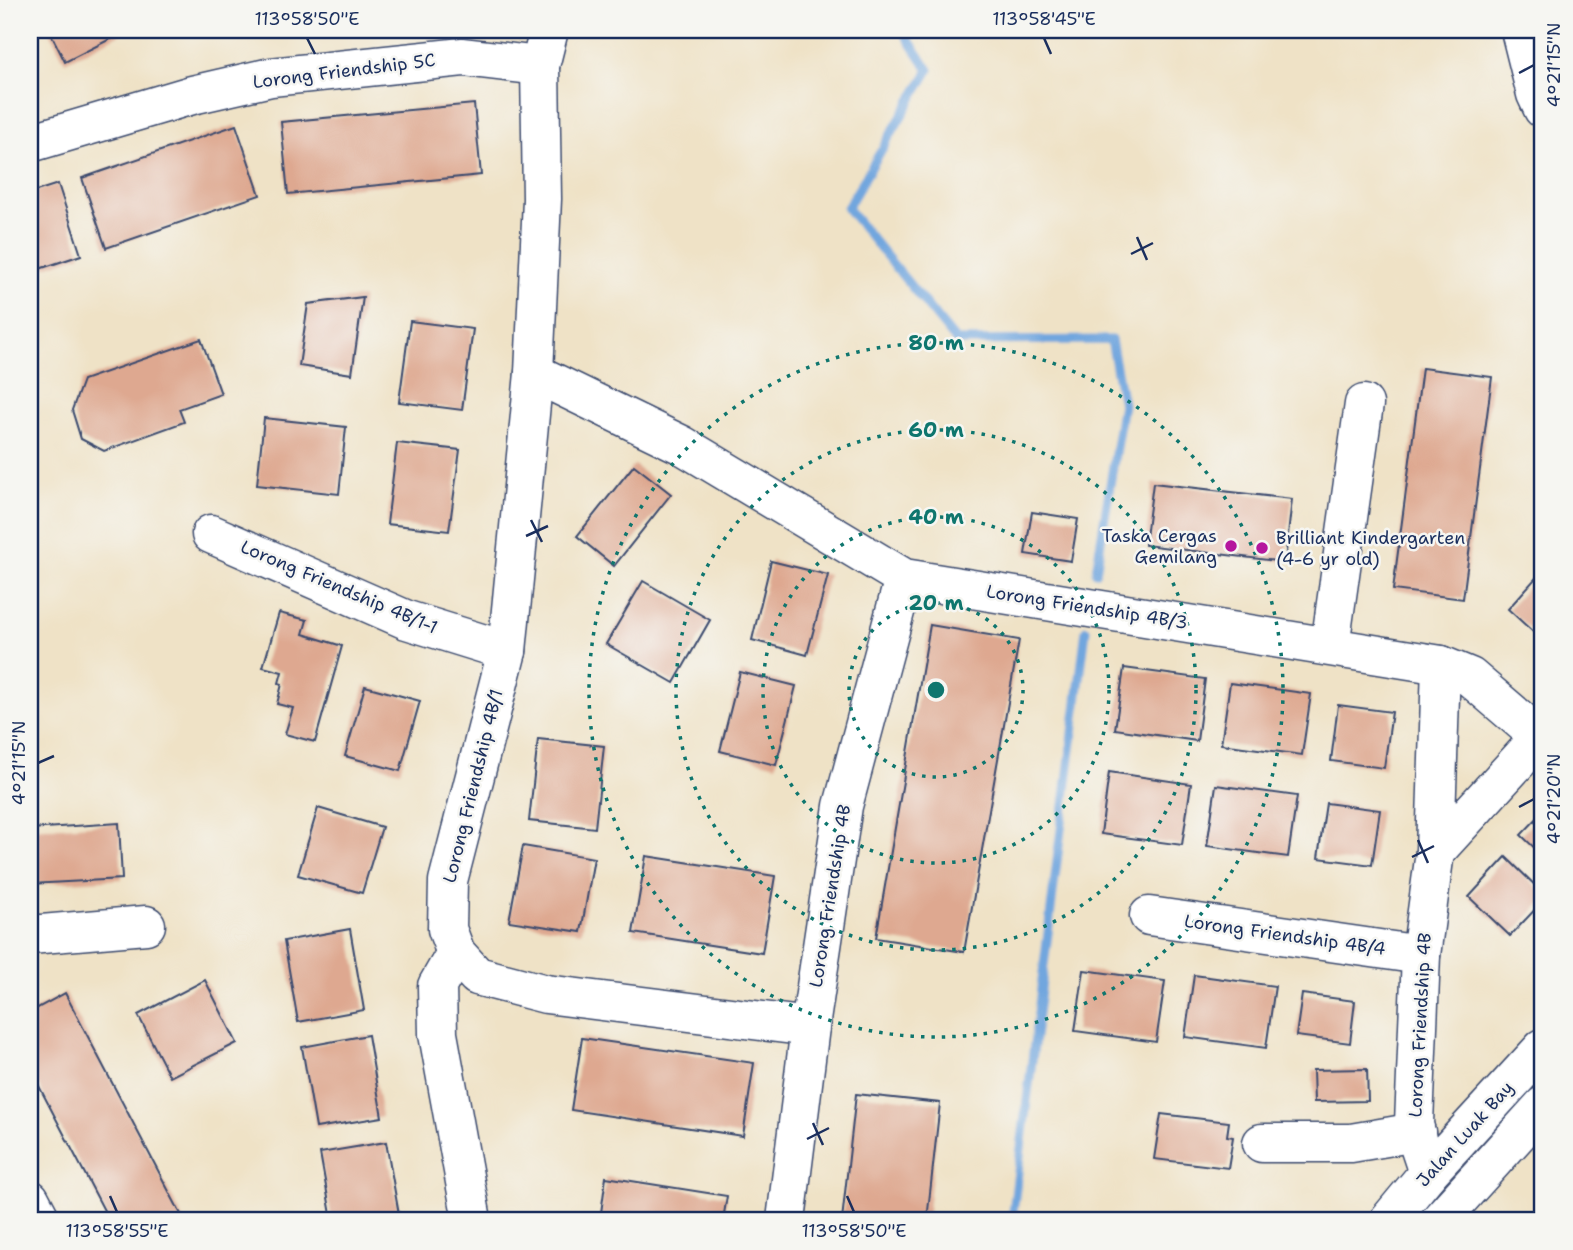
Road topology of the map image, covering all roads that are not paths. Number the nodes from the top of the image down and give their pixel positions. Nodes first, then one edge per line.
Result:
1 (549, 30) edge
2 (1520, 30) edge
3 (540, 66) junction
4 (1543, 109) edge
5 (30, 143) edge
6 (534, 373) junction
7 (1364, 404) dead end
8 (211, 534) dead end
9 (904, 578) junction
10 (1330, 646) junction
11 (508, 651) junction
12 (1441, 664) junction
13 (1542, 735) edge
14 (1436, 852) junction
15 (1149, 916) dead end
16 (146, 925) dead end
17 (30, 935) edge
18 (456, 953) junction
19 (1421, 955) junction
20 (810, 1027) junction
21 (1543, 1048) edge
22 (1543, 1106) edge
23 (1416, 1132) junction
24 (1262, 1143) dead end
25 (1428, 1174) junction
26 (30, 1199) edge
27 (41, 1220) edge
28 (472, 1220) edge
29 (786, 1220) edge
30 (1389, 1220) edge
31 (1440, 1220) edge

1 - 3 street
2 - 4 street
3 - 5 street, Lorong Friendship 5C
3 - 6 street, Lorong Friendship 4B/1
6 - 9 street, Lorong Friendship 4B/3
6 - 11 street, Lorong Friendship 4B/1
7 - 10 street
8 - 11 street, Lorong Friendship 4B/1-1
9 - 10 street, Lorong Friendship 4B/3
9 - 20 street, Lorong Friendship 4B
10 - 12 street, Lorong Friendship 4B/3
11 - 18 street, Lorong Friendship 4B/1
12 - 13 street, Lorong Friendship 4B/3
12 - 14 street, Lorong Friendship 4B
13 - 14 street
14 - 19 street, Lorong Friendship 4B
15 - 19 street, Lorong Friendship 4B/4
16 - 17 street
18 - 20 street
18 - 28 street
19 - 23 street, Lorong Friendship 4B
20 - 29 street, Lorong Friendship 4B
21 - 25 street, Jalan Luak Bay
22 - 31 street
23 - 24 street
23 - 25 street, Lorong Friendship 4B
25 - 30 street, Jalan Luak Bay
26 - 27 street

